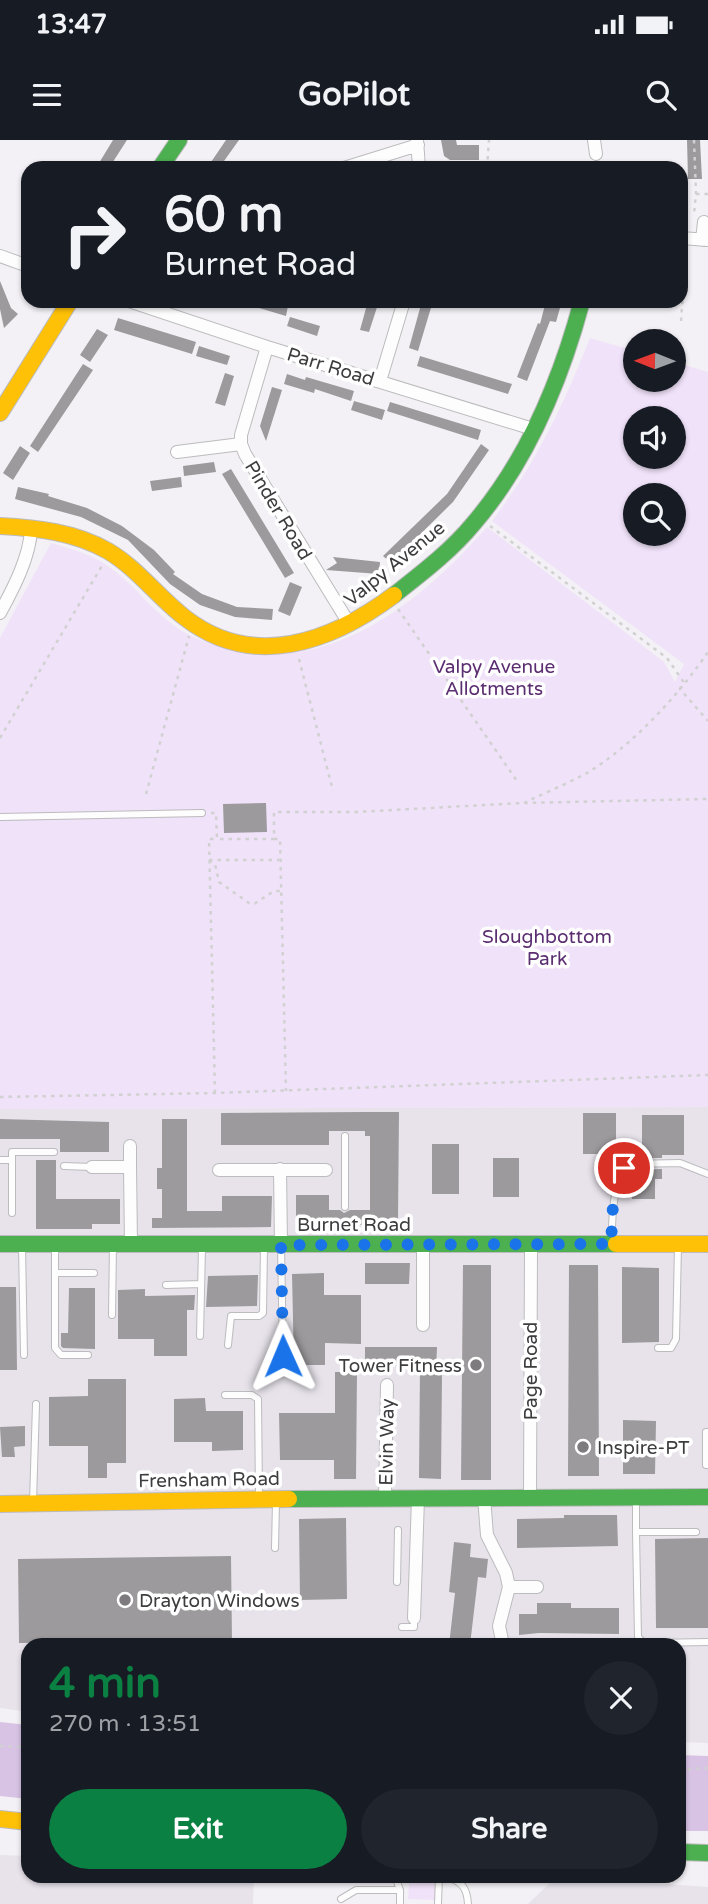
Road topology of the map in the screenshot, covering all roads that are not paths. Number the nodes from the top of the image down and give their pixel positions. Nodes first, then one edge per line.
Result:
1 (178, 140) edge
2 (594, 140) edge
3 (417, 143) edge
4 (596, 154) dead end
5 (164, 161) edge
6 (364, 161) edge
7 (418, 161) edge
8 (704, 222) dead end
9 (705, 240) edge
10 (0, 256) edge
11 (21, 264) edge
12 (66, 308) edge
13 (150, 308) edge
14 (402, 308) edge
15 (580, 308) edge
16 (267, 347) junction
17 (380, 381) junction
18 (0, 413) edge
19 (533, 429) junction
20 (241, 444) junction
21 (177, 452) dead end
22 (0, 526) edge
23 (31, 528) junction
24 (0, 613) edge
25 (349, 625) junction
26 (202, 813) road end
27 (0, 817) edge
28 (345, 1136) dead end
29 (130, 1146) dead end
30 (54, 1152) dead end
31 (0, 1160) edge
32 (12, 1160) junction
33 (64, 1167) dead end
34 (92, 1167) joint
35 (130, 1167) junction
36 (345, 1169) junction
37 (219, 1170) dead end
38 (280, 1170) junction
39 (326, 1170) joint
40 (708, 1174) edge
41 (345, 1207) dead end
42 (12, 1213) dead end
43 (0, 1244) edge
44 (22, 1244) junction
45 (55, 1244) junction
46 (113, 1244) junction
47 (131, 1244) junction
48 (611, 1244) junction
49 (678, 1244) junction
50 (708, 1244) edge
51 (202, 1245) junction
52 (272, 1245) junction
53 (423, 1245) junction
54 (531, 1245) junction
55 (55, 1273) junction
56 (94, 1273) dead end
57 (201, 1284) junction
58 (166, 1285) dead end
59 (112, 1315) dead end
60 (423, 1325) dead end
61 (200, 1336) dead end
62 (228, 1345) dead end
63 (658, 1348) dead end
64 (89, 1355) dead end
65 (24, 1356) dead end
66 (283, 1356) dead end
67 (387, 1385) dead end
68 (225, 1395) dead end
69 (36, 1404) dead end
70 (708, 1432) edge
71 (708, 1465) edge
72 (484, 1497) junction
73 (636, 1497) junction
74 (708, 1497) edge
75 (385, 1498) junction
76 (530, 1498) junction
77 (267, 1499) junction
78 (418, 1499) junction
79 (33, 1502) junction
80 (0, 1504) edge
81 (398, 1530) dead end
82 (636, 1532) junction
83 (696, 1532) dead end
84 (275, 1548) dead end
85 (406, 1554) junction
86 (397, 1582) dead end
87 (509, 1587) junction
88 (537, 1587) dead end
89 (414, 1618) joint
90 (402, 1628) dead end
91 (502, 1638) edge
92 (639, 1638) edge
93 (686, 1642) edge
94 (708, 1642) edge
95 (0, 1819) edge
96 (21, 1821) edge
97 (686, 1852) edge
98 (708, 1853) edge
99 (398, 1883) edge
100 (439, 1883) edge
101 (461, 1883) edge
102 (400, 1890) junction
103 (341, 1899) dead end
104 (400, 1904) edge
105 (438, 1904) edge
106 (468, 1904) edge

1 - 5 main road
2 - 4 street
3 - 6 street
3 - 7 street
8 - 9 street
10 - 11 street
12 - 18 main road
13 - 16 street, Parr Road
14 - 17 street
15 - 19 main road, Valpy Avenue
16 - 17 street, Parr Road
16 - 20 street, Pinder Road
17 - 19 street, Parr Road
19 - 25 main road, Valpy Avenue
20 - 21 street
20 - 25 street, Pinder Road
22 - 23 main road, Valpy Avenue
23 - 24 street
23 - 25 main road, Valpy Avenue
26 - 27 lane
28 - 36 lane
29 - 35 street
30 - 32 lane
31 - 32 lane
32 - 42 lane
33 - 34 lane
34 - 35 street
35 - 47 street
36 - 39 lane
36 - 41 lane
37 - 38 street
38 - 39 street
38 - 52 street
40 - 48 lane
43 - 44 main road, Burnet Road
44 - 45 main road, Burnet Road
44 - 65 lane
45 - 46 main road, Burnet Road
45 - 55 lane
46 - 47 main road, Burnet Road
46 - 59 lane
47 - 51 main road, Burnet Road
48 - 49 main road, Burnet Road
48 - 54 main road, Burnet Road
49 - 50 main road, Burnet Road
49 - 63 lane
51 - 52 main road, Burnet Road
51 - 57 lane
52 - 53 main road, Burnet Road
52 - 62 lane
52 - 66 lane
53 - 54 main road, Burnet Road
53 - 60 street
54 - 76 street, Page Road
55 - 56 lane
55 - 64 lane
57 - 58 lane
57 - 61 lane
67 - 75 street, Elvin Way
68 - 77 lane
69 - 79 lane
70 - 71 lane
72 - 76 main road, Frensham Road
72 - 78 main road, Frensham Road
72 - 87 street
73 - 74 main road, Frensham Road
73 - 76 main road, Frensham Road
73 - 82 lane
75 - 77 main road, Frensham Road
75 - 78 main road, Frensham Road
77 - 79 main road, Frensham Road
77 - 84 lane
78 - 85 street
79 - 80 main road, Frensham Road
81 - 85 lane
82 - 83 lane
82 - 92 lane
85 - 86 lane
85 - 89 street
87 - 88 street
87 - 91 street
89 - 90 lane
93 - 94 lane
95 - 96 main road
97 - 98 main road
99 - 102 lane
100 - 105 lane
101 - 106 lane
102 - 103 lane
102 - 104 lane

